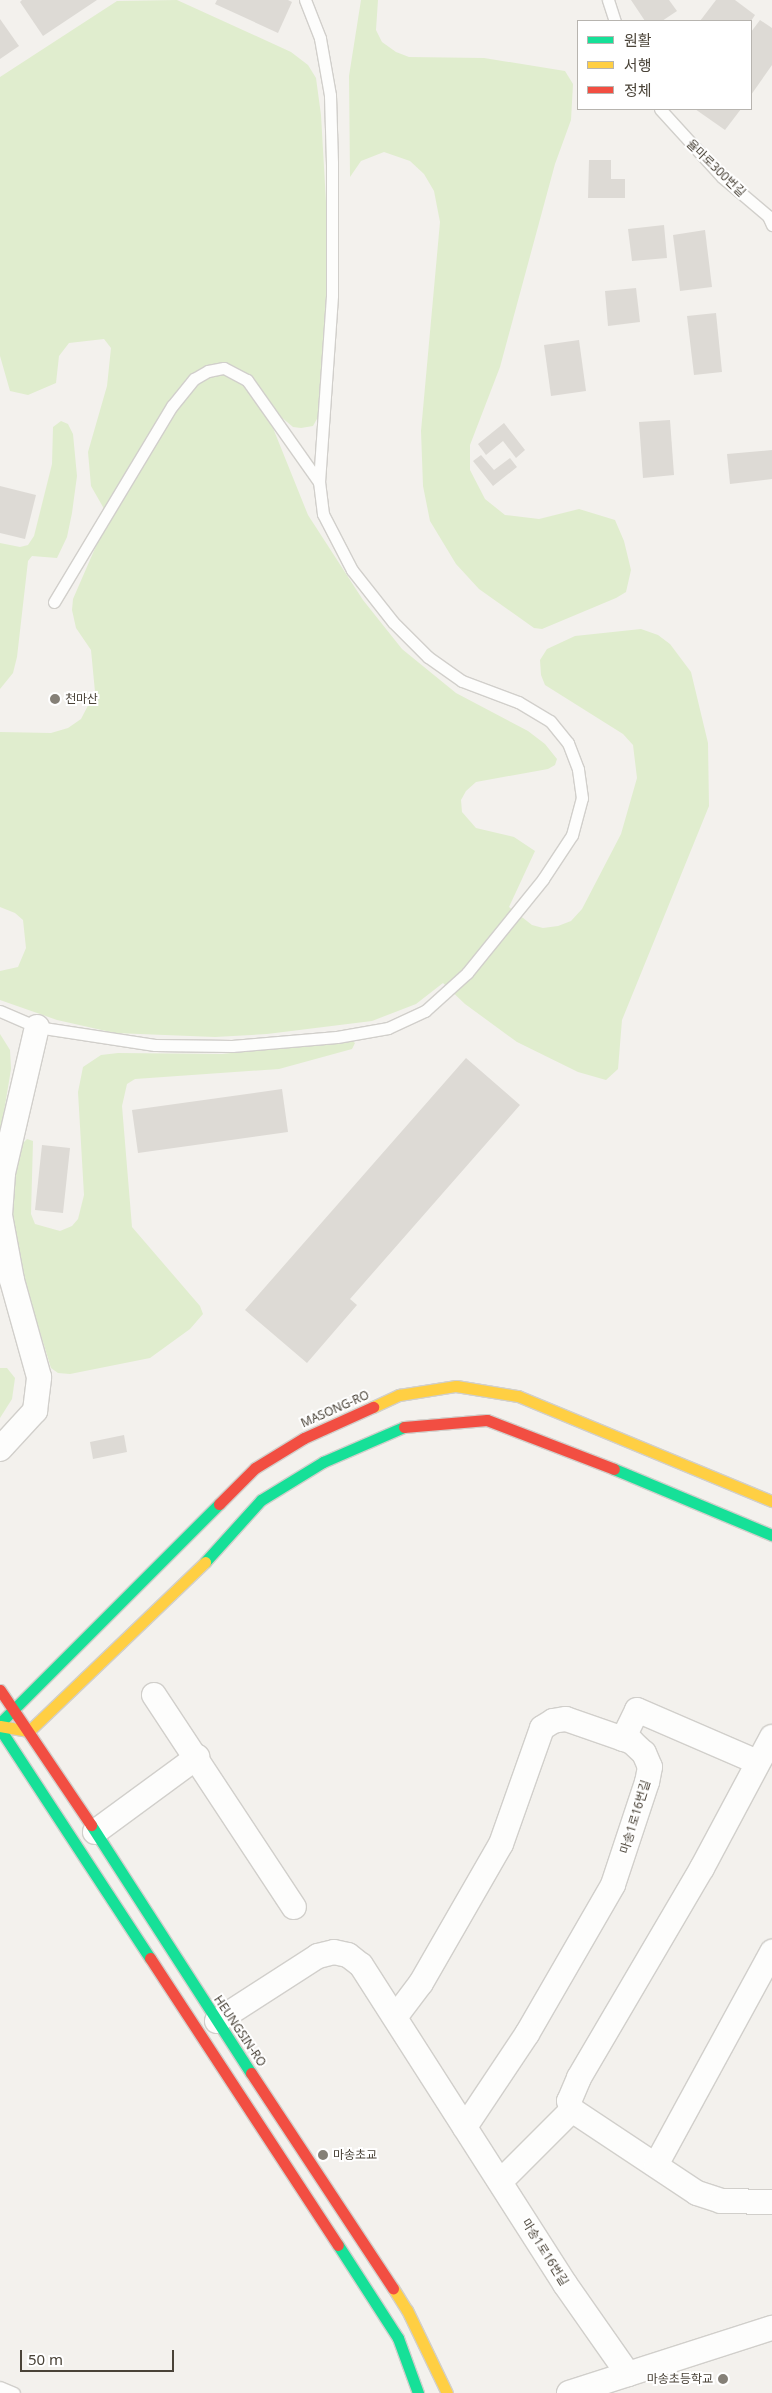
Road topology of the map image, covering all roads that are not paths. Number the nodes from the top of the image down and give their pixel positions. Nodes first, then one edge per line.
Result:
1 (305, 0) edge
2 (608, 0) edge
3 (614, 20) edge
4 (661, 110) edge
5 (772, 225) edge
6 (319, 482) junction
7 (54, 602) dead end
8 (0, 1011) edge
9 (37, 1027) junction
10 (0, 1449) edge
11 (772, 1501) edge
12 (772, 1535) edge
13 (0, 1690) edge
14 (154, 1695) dead end
15 (14, 1709) junction
16 (0, 1726) edge
17 (29, 1731) junction
18 (772, 1737) edge
19 (623, 1739) junction
20 (197, 1757) junction
21 (757, 1762) junction
22 (95, 1832) junction
23 (294, 1907) dead end
24 (772, 1952) edge
25 (396, 2016) junction
26 (217, 2020) junction
27 (572, 2110) junction
28 (465, 2127) junction
29 (656, 2165) junction
30 (501, 2181) junction
31 (772, 2202) edge
32 (772, 2328) edge
33 (628, 2374) junction
34 (0, 2387) edge
35 (14, 2393) edge
36 (418, 2393) edge
37 (447, 2393) edge
38 (569, 2393) edge

1 - 6 lane
2 - 3 lane
4 - 5 lane, 율마로300번길
6 - 7 lane
6 - 9 lane
8 - 9 lane
9 - 10 street
11 - 15 street, MASONG-RO
12 - 17 street
13 - 15 street, HEUNGSIN-RO
14 - 20 street
15 - 16 street, MASONG-RO
15 - 17 street, HEUNGSIN-RO
16 - 17 street
16 - 36 street
17 - 22 street, HEUNGSIN-RO
18 - 21 street
19 - 21 street
19 - 25 street, 마송1로16번길
19 - 28 street, 마송1로16번길
20 - 22 street
20 - 23 street
21 - 27 street
22 - 26 street, HEUNGSIN-RO
24 - 29 street
25 - 26 street, 마송1로16번길
25 - 28 street, 마송1로16번길
26 - 37 street, HEUNGSIN-RO
27 - 29 street
27 - 30 street
28 - 30 street, 마송1로16번길
29 - 31 street
30 - 33 street, 마송1로16번길
32 - 33 street
33 - 38 street
34 - 35 lane

